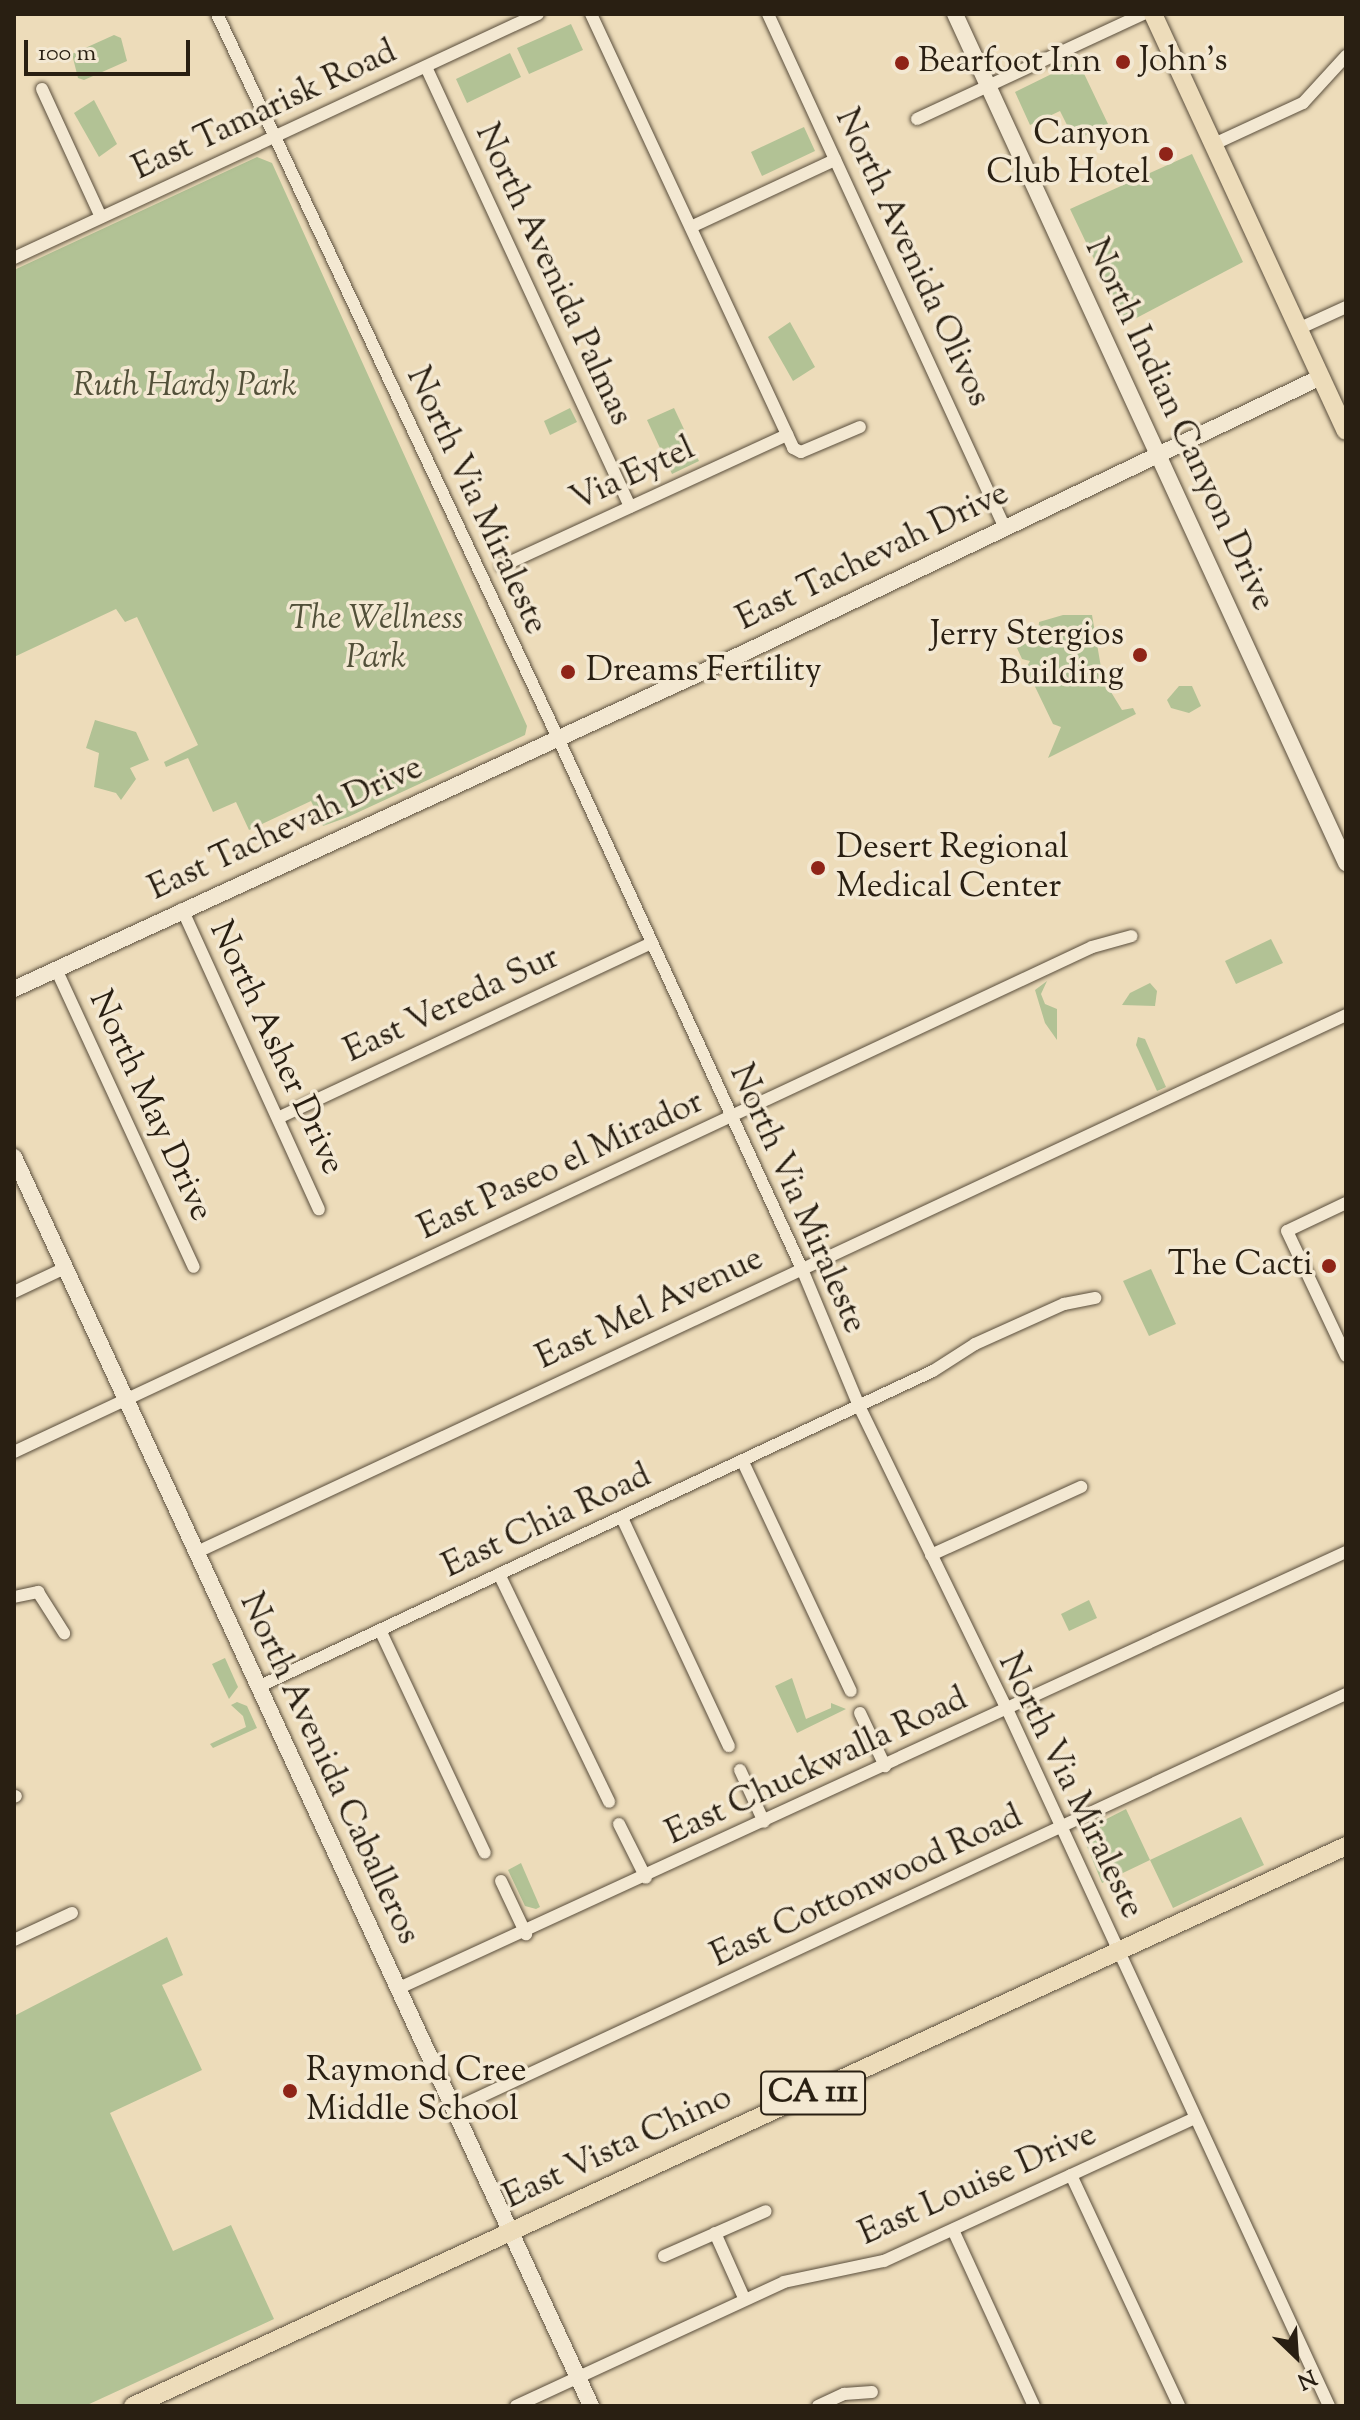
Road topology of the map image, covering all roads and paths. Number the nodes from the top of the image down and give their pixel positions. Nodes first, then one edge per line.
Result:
1 (217, 14) edge
2 (538, 14) edge
3 (591, 14) edge
4 (768, 14) edge
5 (955, 14) edge
6 (1143, 14) edge
7 (1153, 14) edge
8 (1346, 56) edge
9 (426, 67) junction
10 (988, 86) junction
11 (42, 89) dead end
12 (917, 119) dead end
13 (272, 139) junction
14 (1212, 145) junction
15 (835, 160) junction
16 (101, 217) junction
17 (691, 227) junction
18 (14, 258) edge
19 (1346, 307) edge
20 (1298, 329) junction
21 (1321, 377) junction
22 (860, 427) dead end
23 (1346, 431) edge
24 (787, 435) junction
25 (1160, 453) junction
26 (630, 507) junction
27 (1004, 526) junction
28 (502, 566) dead end
29 (558, 738) junction
30 (1346, 863) edge
31 (182, 909) junction
32 (1132, 936) dead end
33 (651, 943) junction
34 (56, 969) junction
35 (14, 989) edge
36 (1346, 1015) edge
37 (278, 1118) junction
38 (731, 1118) junction
39 (14, 1157) edge
40 (1346, 1203) edge
41 (319, 1209) dead end
42 (194, 1267) dead end
43 (65, 1268) junction
44 (802, 1269) junction
45 (14, 1292) edge
46 (1095, 1298) dead end
47 (1346, 1356) edge
48 (125, 1400) junction
49 (859, 1406) junction
50 (14, 1452) edge
51 (743, 1462) junction
52 (1081, 1487) dead end
53 (622, 1518) junction
54 (1346, 1552) edge
55 (195, 1553) junction
56 (931, 1555) junction
57 (499, 1574) junction
58 (14, 1597) edge
59 (380, 1630) junction
60 (64, 1633) dead end
61 (258, 1687) junction
62 (851, 1691) dead end
63 (1346, 1694) edge
64 (1007, 1709) junction
65 (860, 1713) dead end
66 (729, 1746) dead end
67 (885, 1766) junction
68 (740, 1770) dead end
69 (609, 1802) dead end
70 (764, 1822) junction
71 (619, 1824) dead end
72 (1062, 1828) junction
73 (1346, 1846) edge
74 (485, 1853) dead end
75 (646, 1878) junction
76 (501, 1881) dead end
77 (72, 1913) dead end
78 (526, 1934) junction
79 (14, 1940) edge
80 (1119, 1953) junction
81 (397, 1989) junction
82 (454, 2109) junction
83 (1195, 2118) junction
84 (1071, 2175) junction
85 (766, 2211) dead end
86 (953, 2230) junction
87 (511, 2233) junction
88 (715, 2233) junction
89 (664, 2256) dead end
90 (745, 2300) junction
91 (578, 2378) junction
92 (872, 2392) dead end
93 (133, 2406) edge
94 (516, 2406) edge
95 (591, 2406) edge
96 (818, 2406) edge
97 (1034, 2406) edge
98 (1179, 2406) edge
99 (1329, 2406) edge

1 - 13 street, North Via Miraleste
2 - 9 street, East Tamarisk Road
3 - 17 street
4 - 15 street, North Avenida Olivos
5 - 10 street, North Indian Canyon Drive
6 - 10 street
7 - 14 main road
8 - 14 street
9 - 13 street, East Tamarisk Road
9 - 26 street, North Avenida Palmas
10 - 12 street
10 - 25 street, North Indian Canyon Drive
11 - 16 street
13 - 16 street, East Tamarisk Road
13 - 29 street, North Via Miraleste
14 - 20 main road
15 - 17 street
15 - 27 street, North Avenida Olivos
16 - 18 street, East Tamarisk Road
17 - 24 street
19 - 20 street
20 - 21 main road
21 - 23 main road
21 - 25 street, East Tachevah Drive
22 - 24 street
24 - 26 street, Via Eytel
25 - 27 street, East Tachevah Drive
25 - 30 street, North Indian Canyon Drive
26 - 28 street, Via Eytel
27 - 29 street, East Tachevah Drive
29 - 31 street, East Tachevah Drive
29 - 33 street, North Via Miraleste
31 - 34 street, East Tachevah Drive
31 - 37 street, North Asher Drive
32 - 38 street, East Paseo el Mirador
33 - 37 street, East Vereda Sur
33 - 38 street, North Via Miraleste
34 - 35 street, East Tachevah Drive
34 - 42 street, North May Drive
36 - 44 street, East Mel Avenue
37 - 41 street, North Asher Drive
38 - 44 street, North Via Miraleste
38 - 48 street, East Paseo el Mirador
39 - 43 street, North Avenida Caballeros
40 - 47 street
43 - 45 street
43 - 48 street, North Avenida Caballeros
44 - 49 street, North Via Miraleste
44 - 55 street, East Mel Avenue
46 - 49 street, East Chia Road
48 - 50 street, East Paseo el Mirador
48 - 55 street, North Avenida Caballeros
49 - 51 street, East Chia Road
49 - 56 street, North Via Miraleste
51 - 53 street, East Chia Road
51 - 62 street
52 - 56 street
53 - 57 street, East Chia Road
53 - 66 street
54 - 64 street, East Chuckwalla Road
55 - 61 street, North Avenida Caballeros
56 - 64 street, North Via Miraleste
57 - 59 street, East Chia Road
57 - 69 street
58 - 60 street
59 - 61 street, East Chia Road
59 - 74 street
61 - 81 street, North Avenida Caballeros
63 - 72 street, East Cottonwood Road
64 - 67 street, East Chuckwalla Road
64 - 72 street, North Via Miraleste
65 - 67 street
67 - 70 street, East Chuckwalla Road
68 - 70 street
70 - 75 street, East Chuckwalla Road
71 - 75 street
72 - 80 street, North Via Miraleste
72 - 82 street, East Cottonwood Road
73 - 80 main road, East Vista Chino / CA 111
75 - 78 street, East Chuckwalla Road
76 - 78 street
77 - 79 street
78 - 81 street, East Chuckwalla Road
80 - 83 street, North Via Miraleste
80 - 87 main road, East Vista Chino / CA 111
81 - 82 street, North Avenida Caballeros
82 - 87 street, North Avenida Caballeros
83 - 84 street, East Louise Drive
83 - 99 street, North Via Miraleste
84 - 86 street, East Louise Drive
84 - 98 street
85 - 88 street
86 - 90 street, East Louise Drive
86 - 97 street
87 - 91 street, North Avenida Caballeros
87 - 93 main road, East Vista Chino / CA 111
88 - 89 street
88 - 90 street
90 - 91 street, East Louise Drive
91 - 94 street, East Louise Drive
91 - 95 street, North Avenida Caballeros
92 - 96 street

